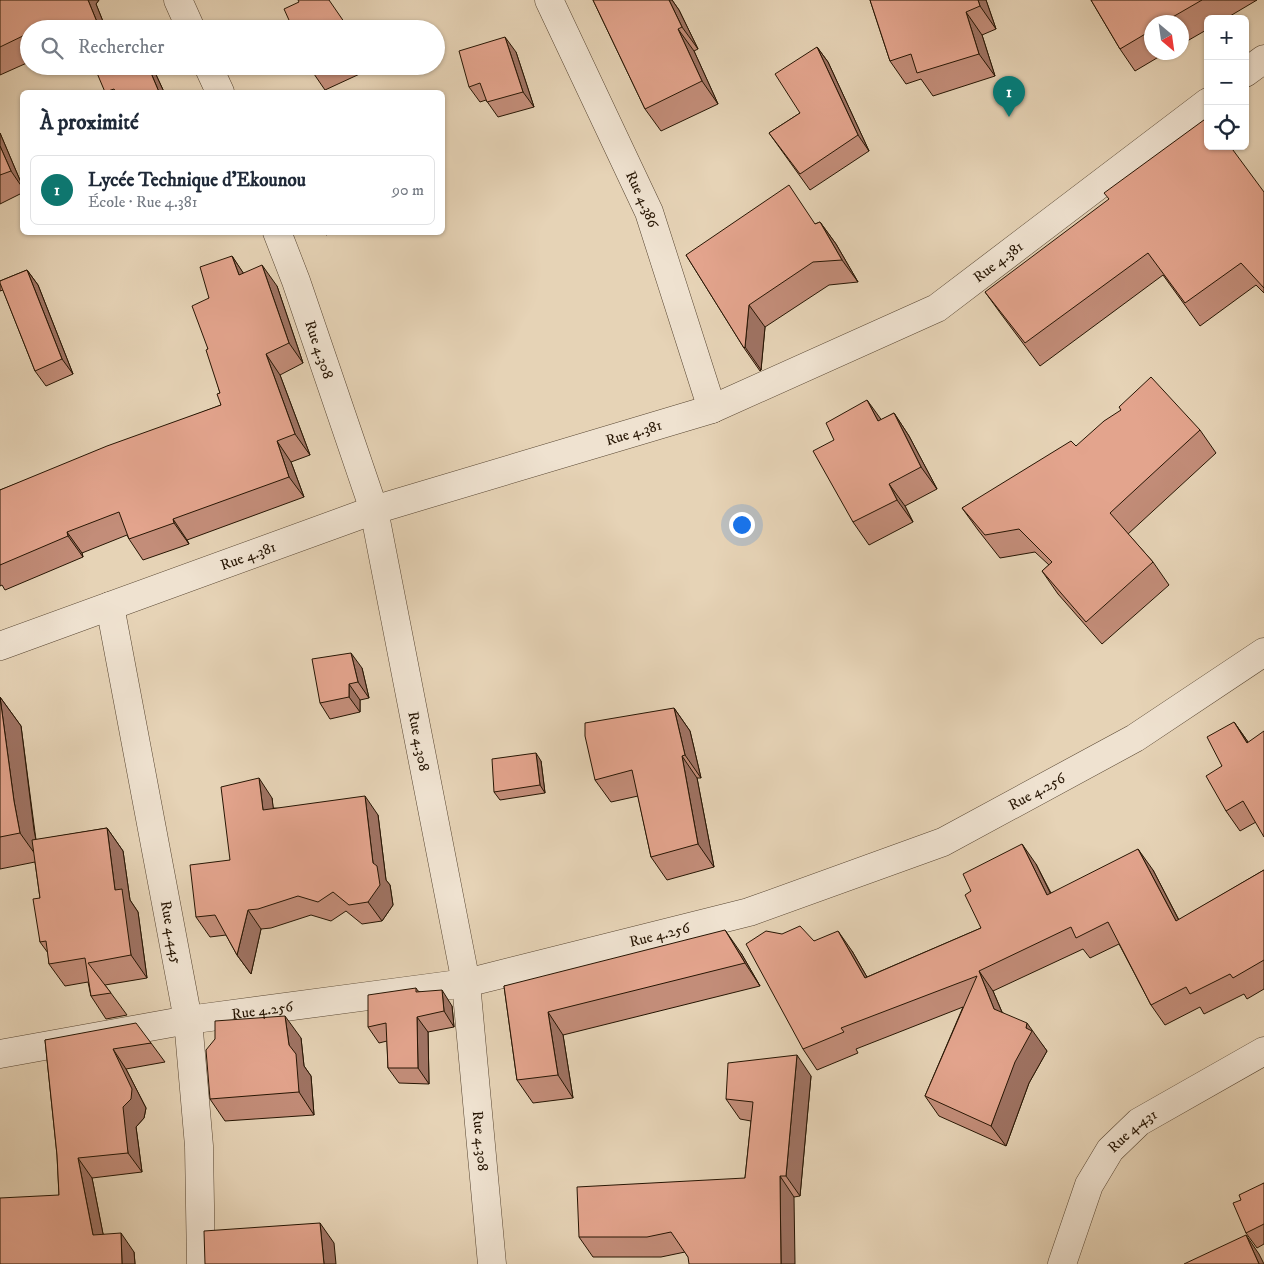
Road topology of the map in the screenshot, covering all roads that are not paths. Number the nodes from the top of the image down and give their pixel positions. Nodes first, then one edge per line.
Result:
1 (178, 0) edge
2 (549, 0) edge
3 (187, 20) edge
4 (1264, 59) edge
5 (1249, 71) edge
6 (212, 75) edge
7 (219, 90) edge
8 (1204, 105) edge
9 (278, 235) edge
10 (712, 409) junction
11 (374, 510) junction
12 (110, 606) junction
13 (0, 646) edge
14 (1264, 652) edge
15 (466, 983) junction
16 (188, 1020) junction
17 (1264, 1051) edge
18 (0, 1054) edge
19 (201, 1264) edge
20 (492, 1264) edge
21 (1062, 1264) edge

1 - 3 street
2 - 10 street, Rue 4.386
4 - 5 street
6 - 7 street
8 - 10 street, Rue 4.381
9 - 11 street, Rue 4.308
10 - 11 street, Rue 4.381
11 - 12 street, Rue 4.381
11 - 15 street, Rue 4.308
12 - 13 street, Rue 4.381
12 - 16 street, Rue 4.445
14 - 15 street, Rue 4.256
15 - 16 street, Rue 4.256
15 - 20 street, Rue 4.308
16 - 18 street, Rue 4.256
16 - 19 street, Rue 4.445
17 - 21 street, Rue 4.431

